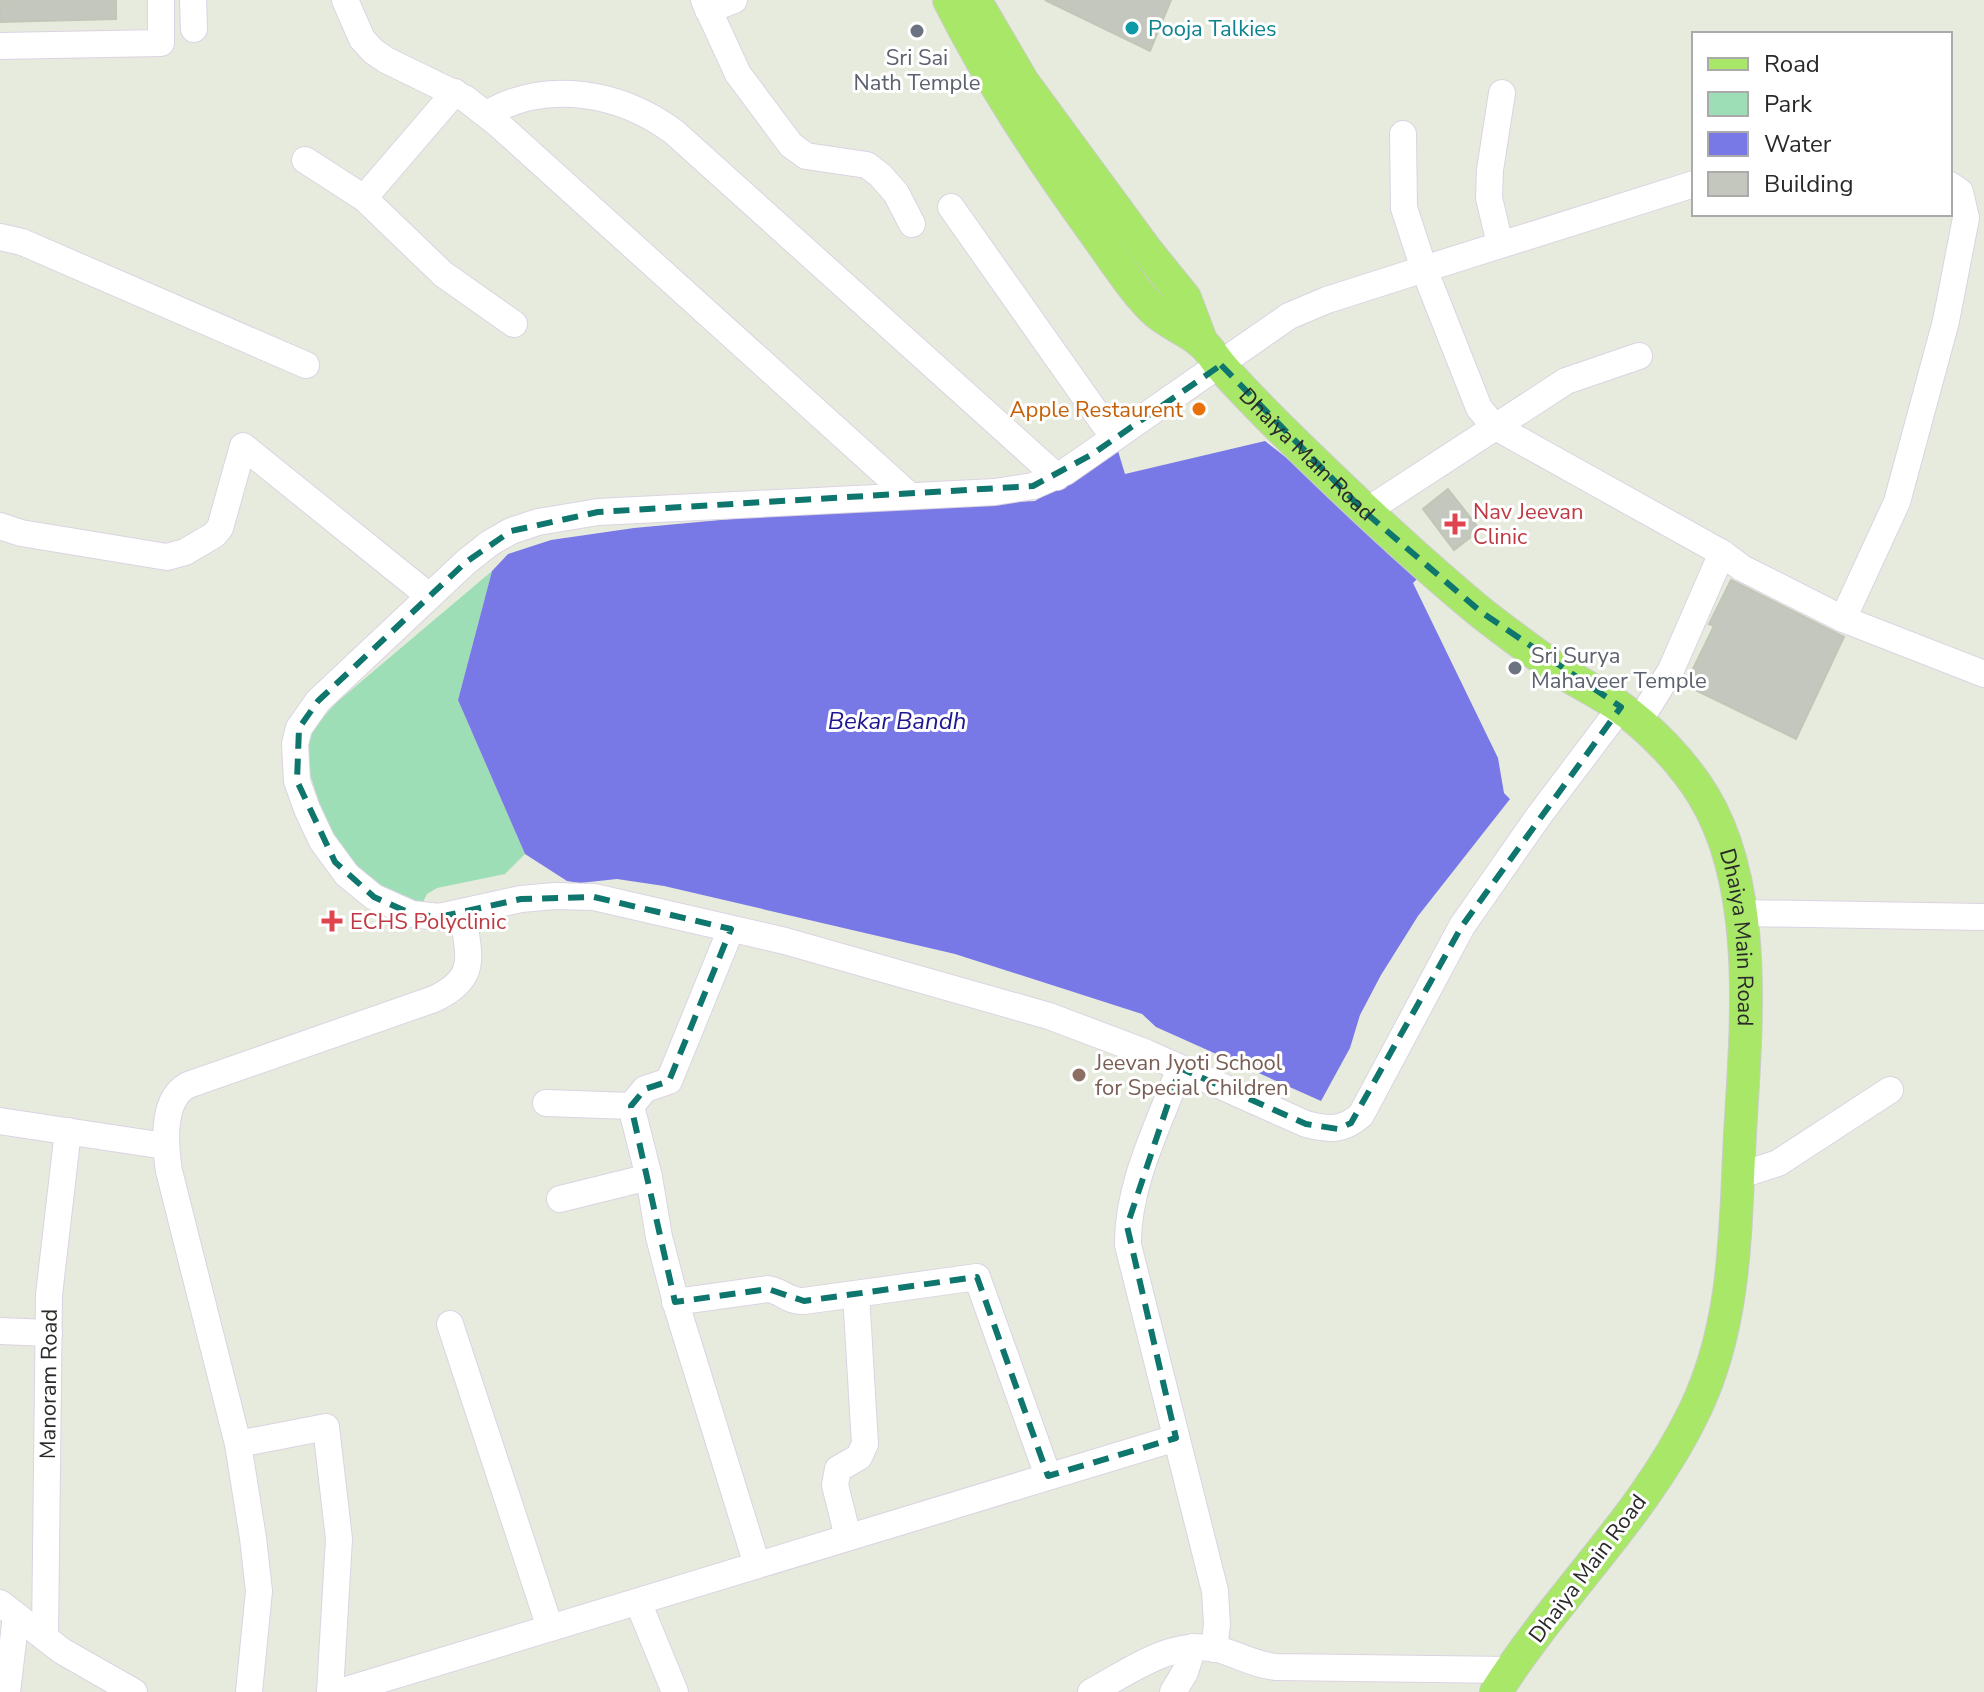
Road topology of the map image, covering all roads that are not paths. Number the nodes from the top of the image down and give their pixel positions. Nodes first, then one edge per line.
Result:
1 (161, 0) edge
2 (193, 0) edge
3 (345, 0) edge
4 (734, 0) edge
5 (949, 0) edge
6 (975, 0) edge
7 (706, 5) edge
8 (194, 29) dead end
9 (0, 46) edge
10 (455, 92) junction
11 (1502, 93) dead end
12 (487, 114) junction
13 (1403, 134) dead end
14 (305, 160) dead end
15 (1692, 185) edge
16 (1952, 186) edge
17 (364, 198) junction
18 (951, 207) dead end
19 (912, 224) dead end
20 (0, 237) edge
21 (1500, 244) junction
22 (1424, 269) junction
23 (514, 324) dead end
24 (1212, 354) junction
25 (1639, 356) dead end
26 (306, 365) dead end
27 (1494, 426) junction
28 (1114, 438) junction
29 (1057, 477) junction
30 (910, 496) junction
31 (1365, 512) junction
32 (0, 526) edge
33 (1722, 553) junction
34 (429, 596) junction
35 (1843, 619) junction
36 (1984, 674) edge
37 (1629, 715) junction
38 (463, 913) junction
39 (1741, 913) junction
40 (1984, 917) edge
41 (731, 929) junction
42 (1180, 1068) junction
43 (1890, 1090) dead end
44 (546, 1103) dead end
45 (631, 1106) junction
46 (0, 1121) edge
47 (68, 1131) junction
48 (165, 1146) junction
49 (1738, 1176) junction
50 (649, 1177) junction
51 (560, 1199) dead end
52 (856, 1294) junction
53 (675, 1302) junction
54 (450, 1324) dead end
55 (0, 1331) edge
56 (49, 1333) junction
57 (1176, 1438) junction
58 (238, 1444) junction
59 (1048, 1476) junction
60 (848, 1537) junction
61 (757, 1565) junction
62 (638, 1602) junction
63 (8, 1610) edge
64 (550, 1628) junction
65 (45, 1638) junction
66 (1203, 1648) junction
67 (1503, 1681) edge
68 (7, 1692) edge
69 (134, 1692) edge
70 (249, 1692) edge
71 (330, 1692) edge
72 (340, 1692) edge
73 (675, 1692) edge
74 (1091, 1692) edge
75 (1173, 1692) edge

1 - 9 street
2 - 8 street
3 - 10 street
4 - 7 street
5 - 24 main road, Dhaiya Main Road
6 - 24 main road, Dhaiya Main Road
7 - 19 street
10 - 12 street
10 - 17 street
11 - 21 street
12 - 29 street
12 - 30 street
13 - 22 street
14 - 17 street
15 - 21 street
16 - 35 street
17 - 23 street
18 - 28 street
20 - 26 street
21 - 22 street
22 - 24 street
22 - 27 street
24 - 28 street
24 - 31 main road, Dhaiya Main Road
25 - 27 street
27 - 31 street
27 - 33 street
28 - 29 street
29 - 30 street
30 - 34 street
31 - 37 main road, Dhaiya Main Road
32 - 34 street
33 - 35 street
33 - 37 street
34 - 38 street
35 - 36 street
37 - 39 main road, Dhaiya Main Road
37 - 42 street
38 - 41 street
38 - 48 street
39 - 40 street
39 - 49 main road, Dhaiya Main Road
41 - 42 street
41 - 45 street
42 - 57 street
43 - 49 street
44 - 45 street
45 - 50 street
46 - 47 street
47 - 48 street
47 - 56 street, Manoram Road
48 - 58 street
49 - 67 main road, Dhaiya Main Road
50 - 51 street
50 - 53 street
52 - 53 street
52 - 59 street
52 - 60 street
53 - 61 street
54 - 64 street
55 - 56 street
56 - 65 street, Manoram Road
57 - 59 street
57 - 66 street
58 - 70 street
58 - 71 street
59 - 60 street
60 - 61 street
61 - 62 street
62 - 64 street
62 - 73 street
63 - 65 street
63 - 68 street
64 - 72 street
65 - 69 street
66 - 67 street
66 - 74 street
66 - 75 street

